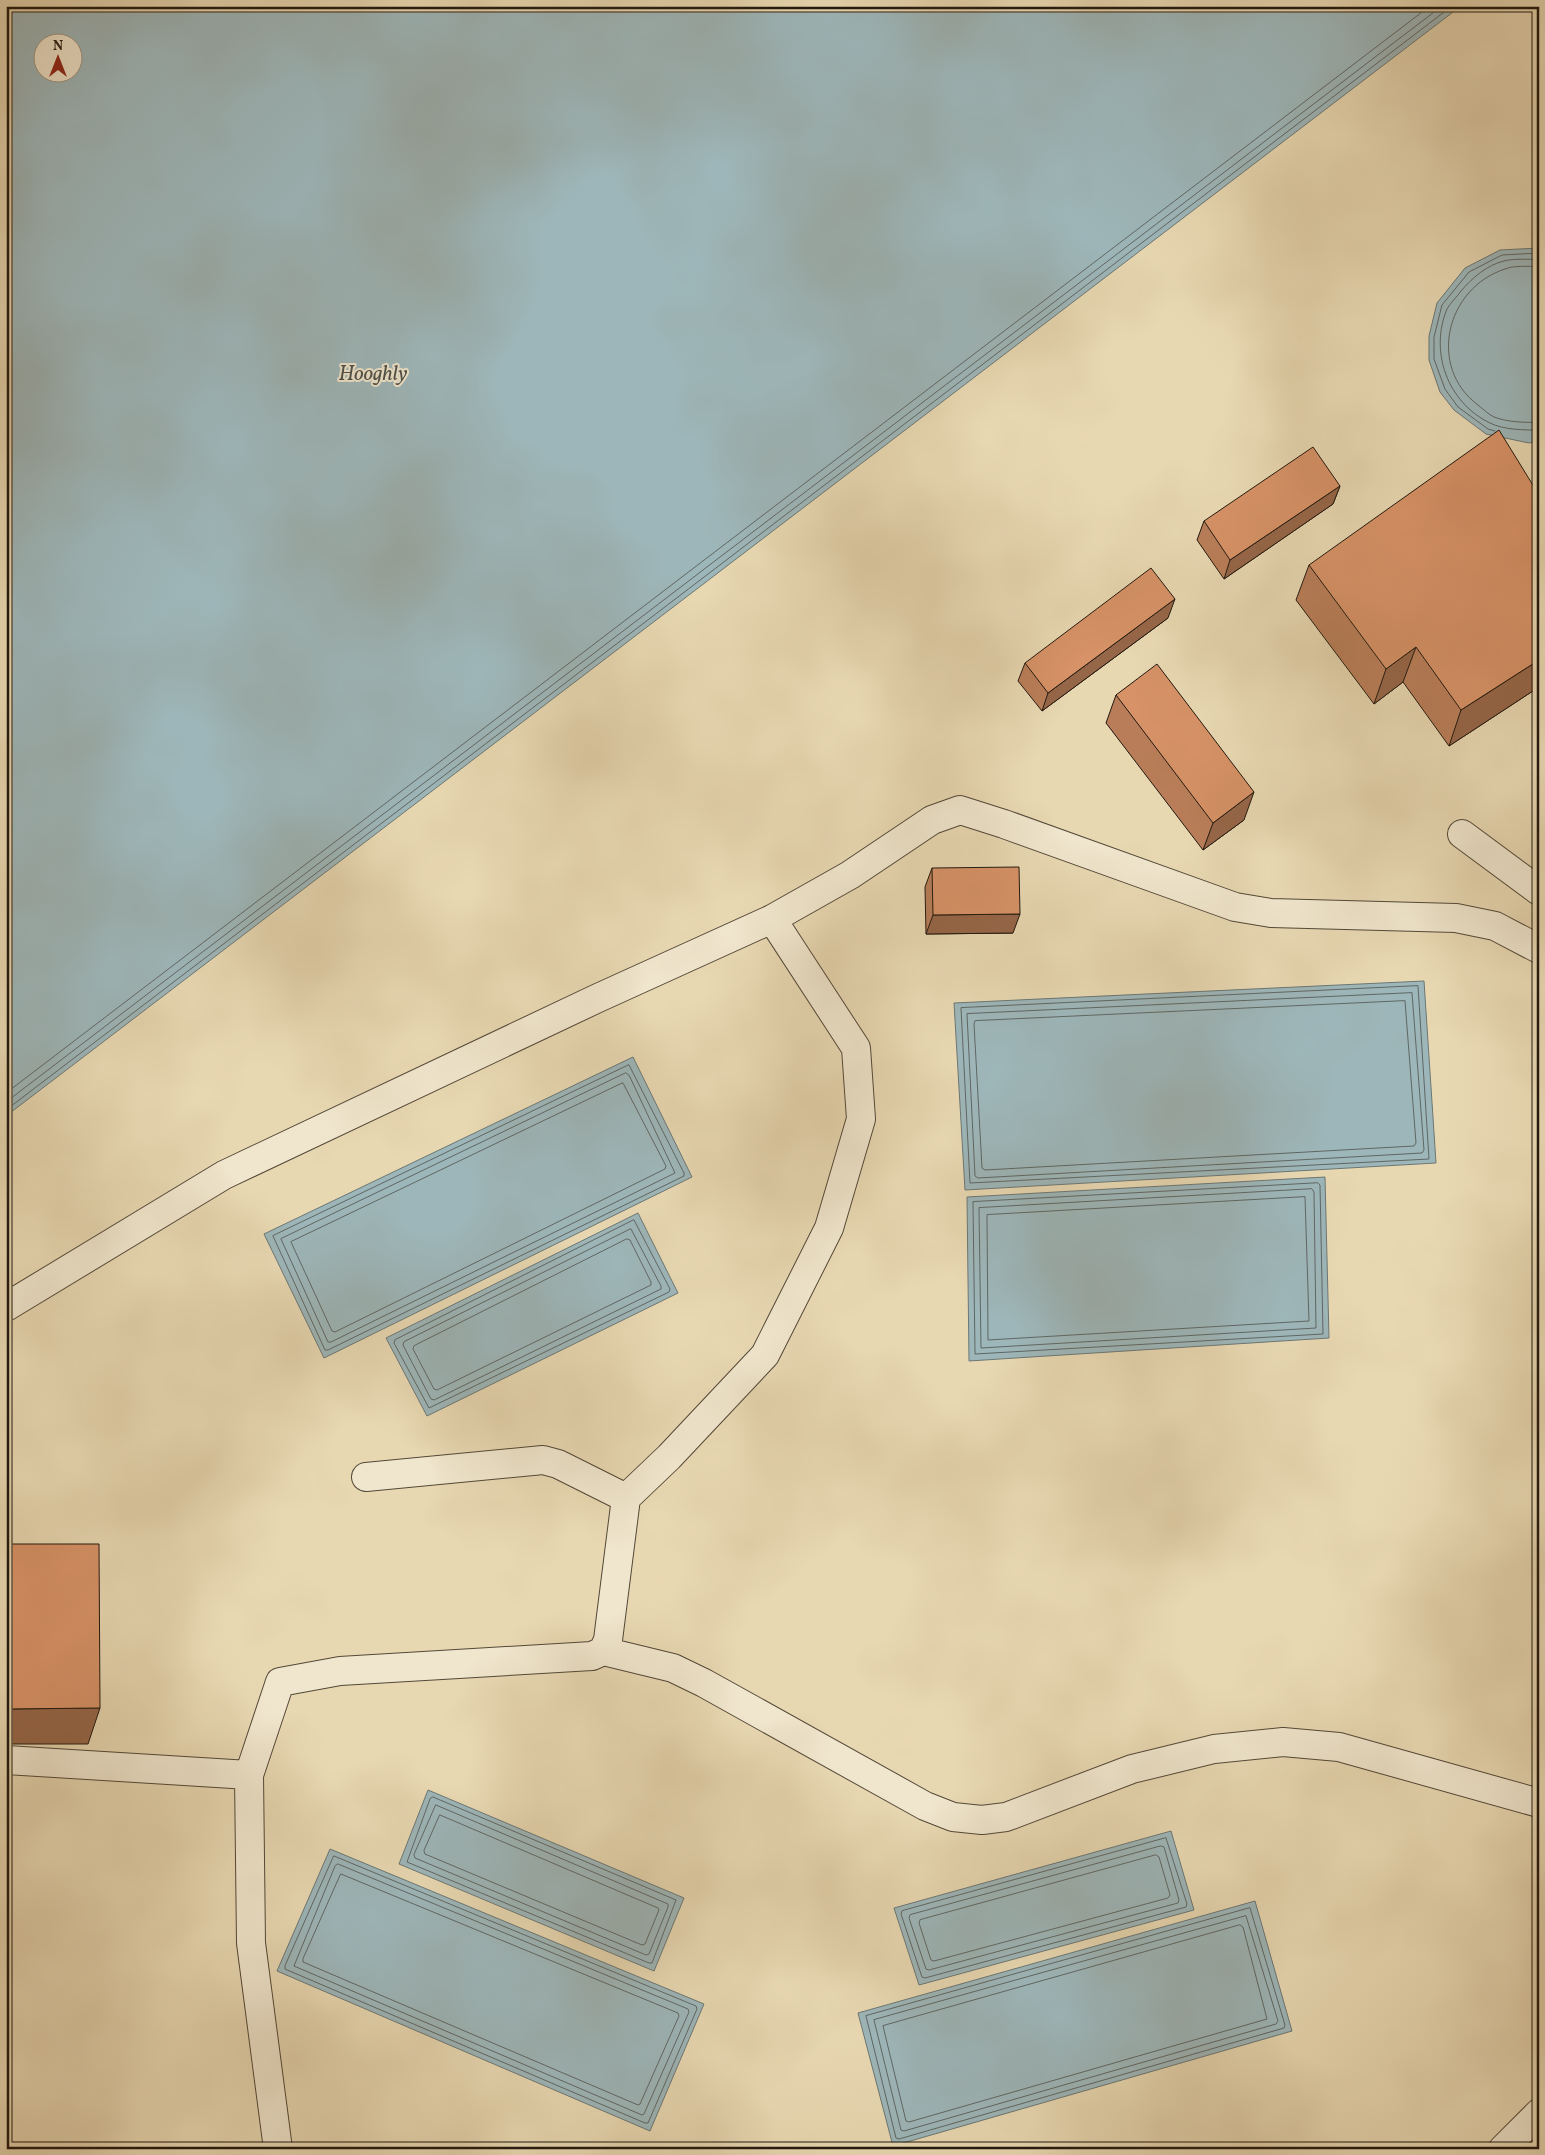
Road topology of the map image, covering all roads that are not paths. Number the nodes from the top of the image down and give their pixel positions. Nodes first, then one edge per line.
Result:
1 (1462, 834) dead end
2 (1539, 891) edge
3 (772, 920) junction
4 (1539, 949) edge
5 (6, 1307) edge
6 (366, 1478) dead end
7 (626, 1498) junction
8 (603, 1650) junction
9 (6, 1760) edge
10 (249, 1775) junction
11 (1539, 1803) edge
12 (1539, 2113) edge
13 (278, 2149) edge
14 (1503, 2149) edge

1 - 2 street
3 - 4 street
3 - 5 street
3 - 7 street
6 - 7 street
7 - 8 street
8 - 10 street
8 - 11 street
9 - 10 street
10 - 13 street
12 - 14 street

